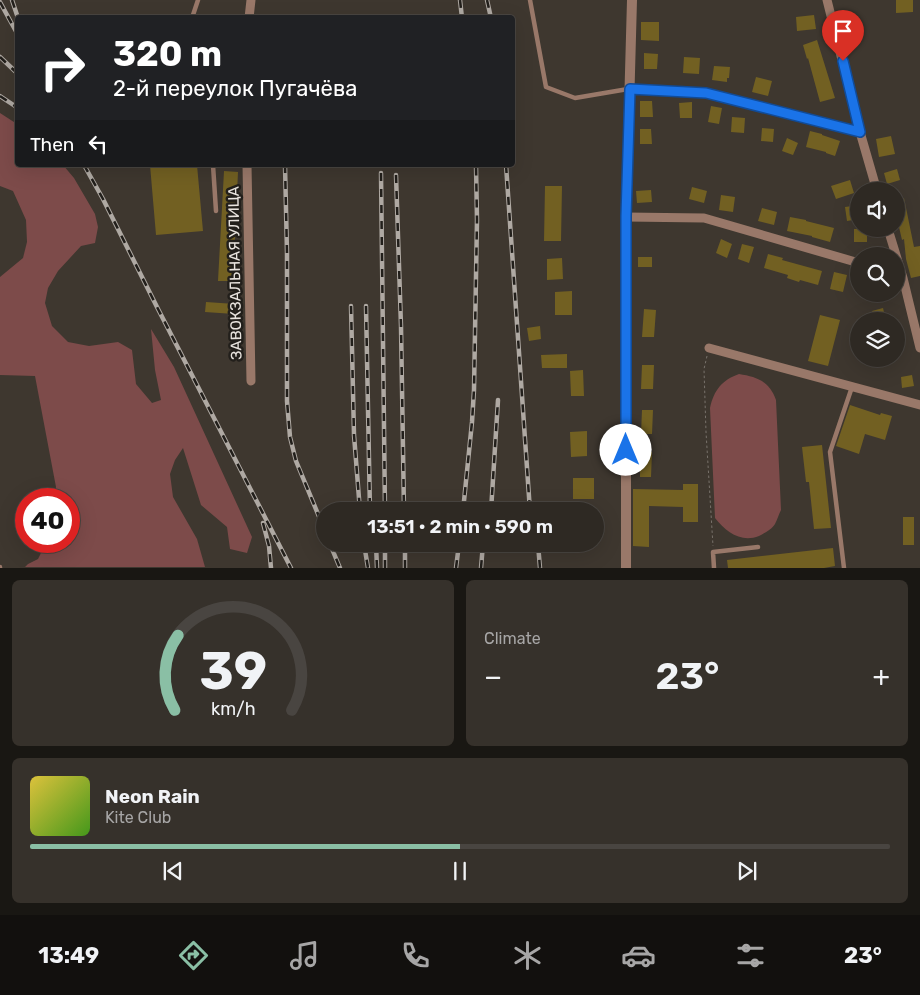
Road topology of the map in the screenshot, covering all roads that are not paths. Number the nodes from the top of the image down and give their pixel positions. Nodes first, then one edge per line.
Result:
1 (198, 0) edge
2 (251, 0) edge
3 (530, 0) edge
4 (632, 0) edge
5 (827, 0) edge
6 (193, 15) edge
7 (249, 15) edge
8 (630, 89) junction
9 (860, 132) junction
10 (213, 167) edge
11 (247, 167) edge
12 (874, 182) edge
13 (216, 211) dead end
14 (626, 216) junction
15 (850, 260) edge
16 (905, 295) edge
17 (709, 348) road end
18 (920, 348) edge
19 (251, 381) dead end
20 (852, 387) junction
21 (920, 406) edge
22 (758, 547) dead end
23 (626, 568) edge
24 (714, 568) edge
25 (844, 568) edge

1 - 6 lane
2 - 7 street
3 - 8 lane
4 - 8 street
5 - 9 street
8 - 9 street
8 - 14 street
9 - 12 street
10 - 13 lane
11 - 19 street, ЗАВОКЗАЛЬНАЯ УЛИЦА
14 - 15 street
14 - 23 street
16 - 18 street
17 - 20 street
20 - 21 street
20 - 25 lane
22 - 24 lane

